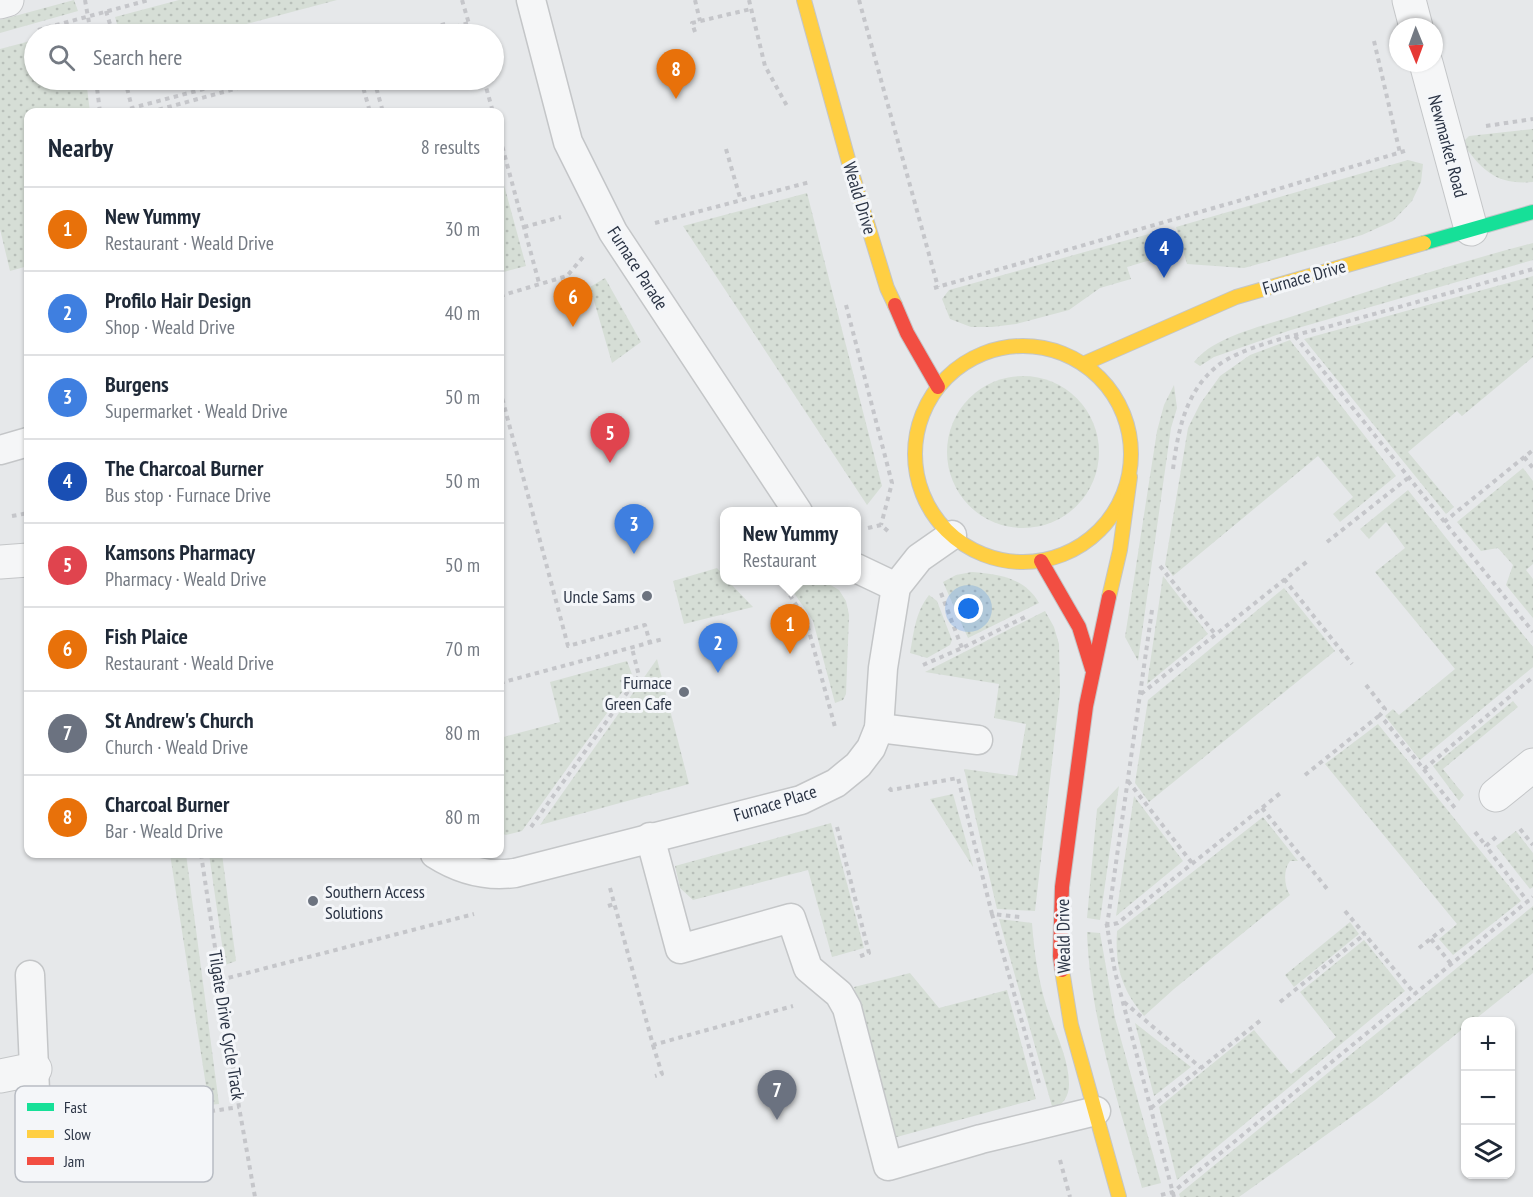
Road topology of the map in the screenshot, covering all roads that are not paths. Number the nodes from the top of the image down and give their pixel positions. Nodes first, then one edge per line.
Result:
1 (7, 0) edge
2 (531, 0) edge
3 (804, 0) edge
4 (1409, 0) edge
5 (0, 2) edge
6 (1414, 18) edge
7 (1428, 72) edge
8 (1533, 212) edge
9 (1471, 229) junction
10 (1083, 364) junction
11 (938, 387) junction
12 (24, 443) edge
13 (0, 450) edge
14 (1130, 477) junction
15 (795, 507) edge
16 (952, 535) junction
17 (24, 560) edge
18 (1041, 561) junction
19 (0, 562) edge
20 (861, 570) edge
21 (896, 587) junction
22 (1092, 671) junction
23 (879, 728) junction
24 (978, 740) dead end
25 (1533, 765) edge
26 (1505, 808) road end
27 (650, 837) junction
28 (441, 858) edge
29 (30, 975) dead end
30 (35, 1069) junction
31 (0, 1076) edge
32 (36, 1086) edge
33 (1096, 1111) junction
34 (1119, 1197) edge

1 - 5 street
2 - 15 lane, Furnace Parade
3 - 11 street, Weald Drive
4 - 6 street
7 - 9 street, Newmarket Road
8 - 9 street, Furnace Drive
9 - 10 street, Furnace Drive
10 - 11 street, Weald Drive
10 - 14 street, Weald Drive
11 - 16 street, Weald Drive
12 - 13 lane
14 - 18 street, Weald Drive
14 - 22 street, Weald Drive
16 - 18 street, Weald Drive
16 - 21 lane, Furnace Place
17 - 19 street
18 - 22 street, Weald Drive
20 - 21 lane
21 - 23 lane, Furnace Place
22 - 33 street, Weald Drive
23 - 24 lane
23 - 27 lane, Furnace Place
25 - 26 street
27 - 28 lane, Furnace Place
27 - 33 lane
29 - 30 lane
30 - 31 street
30 - 32 lane
33 - 34 street, Weald Drive

